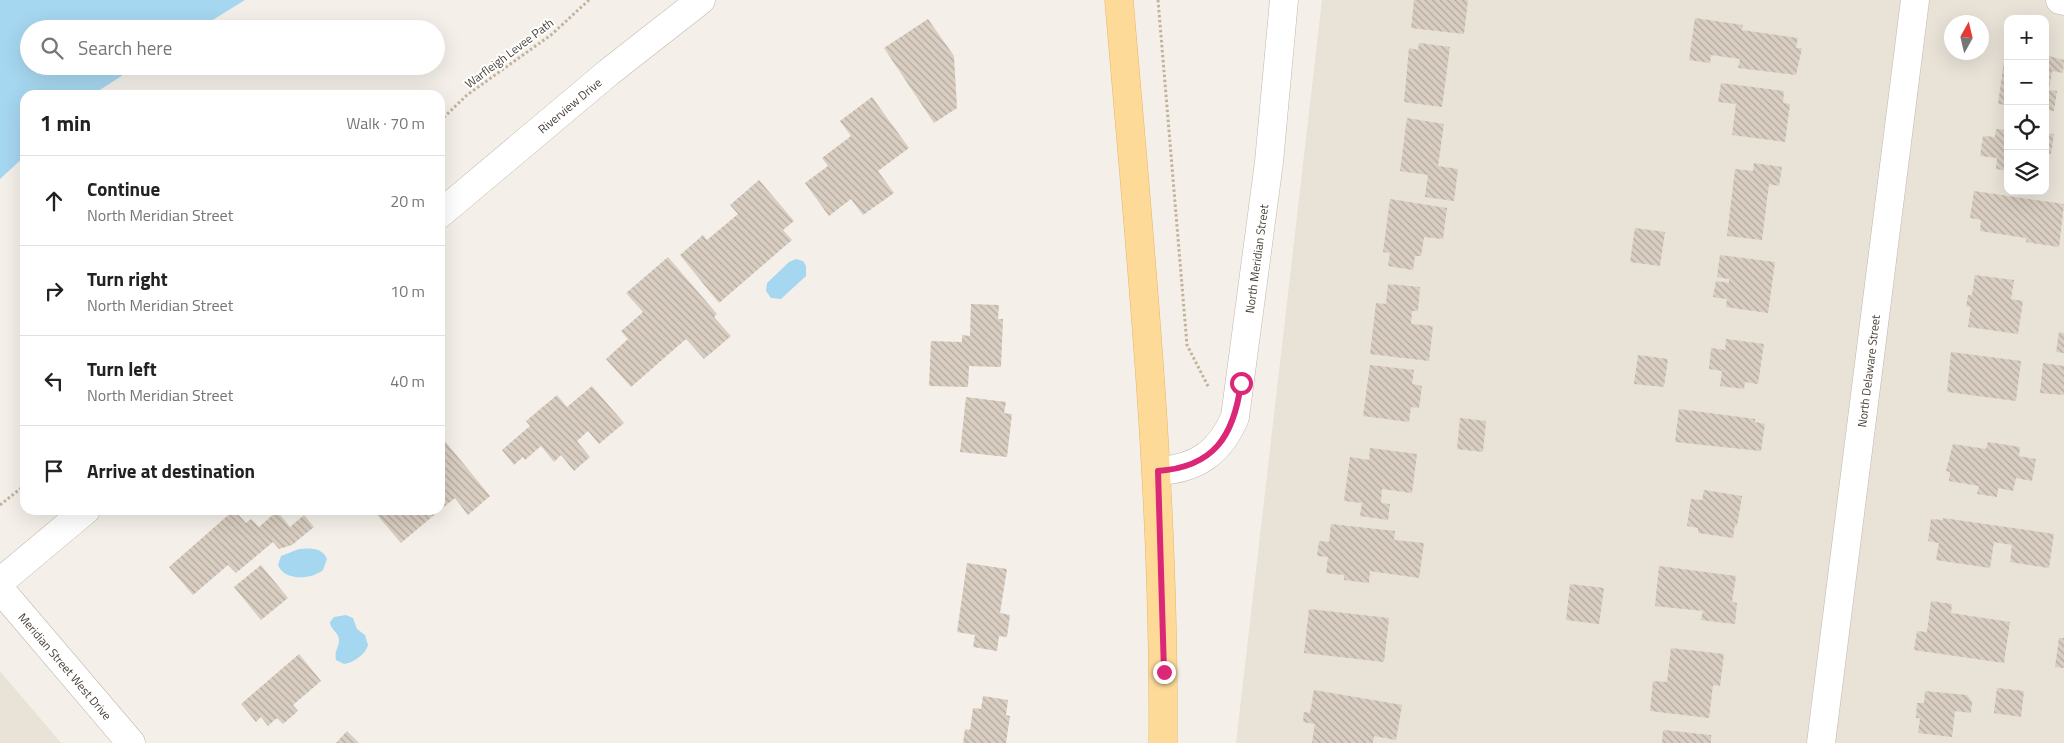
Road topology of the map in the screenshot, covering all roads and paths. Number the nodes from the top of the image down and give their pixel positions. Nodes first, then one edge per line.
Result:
1 (589, 0) edge
2 (701, 0) edge
3 (1119, 0) edge
4 (1158, 0) edge
5 (1284, 0) edge
6 (1915, 0) edge
7 (2060, 0) edge
8 (2064, 1) edge
9 (445, 116) edge
10 (445, 210) edge
11 (1211, 392) dead end
12 (1158, 471) junction
13 (20, 489) edge
14 (0, 505) edge
15 (80, 515) edge
16 (0, 582) edge
17 (0, 589) edge
18 (132, 743) edge
19 (1163, 743) edge
20 (1821, 743) edge

1 - 9 path, Warfleigh Levee Path
2 - 10 street, Riverview Drive
3 - 12 main road
4 - 11 path
5 - 12 street, North Meridian Street
6 - 20 street, North Delaware Street
7 - 8 street
12 - 19 main road
13 - 14 path
15 - 16 street
17 - 18 street, Meridian Street West Drive

